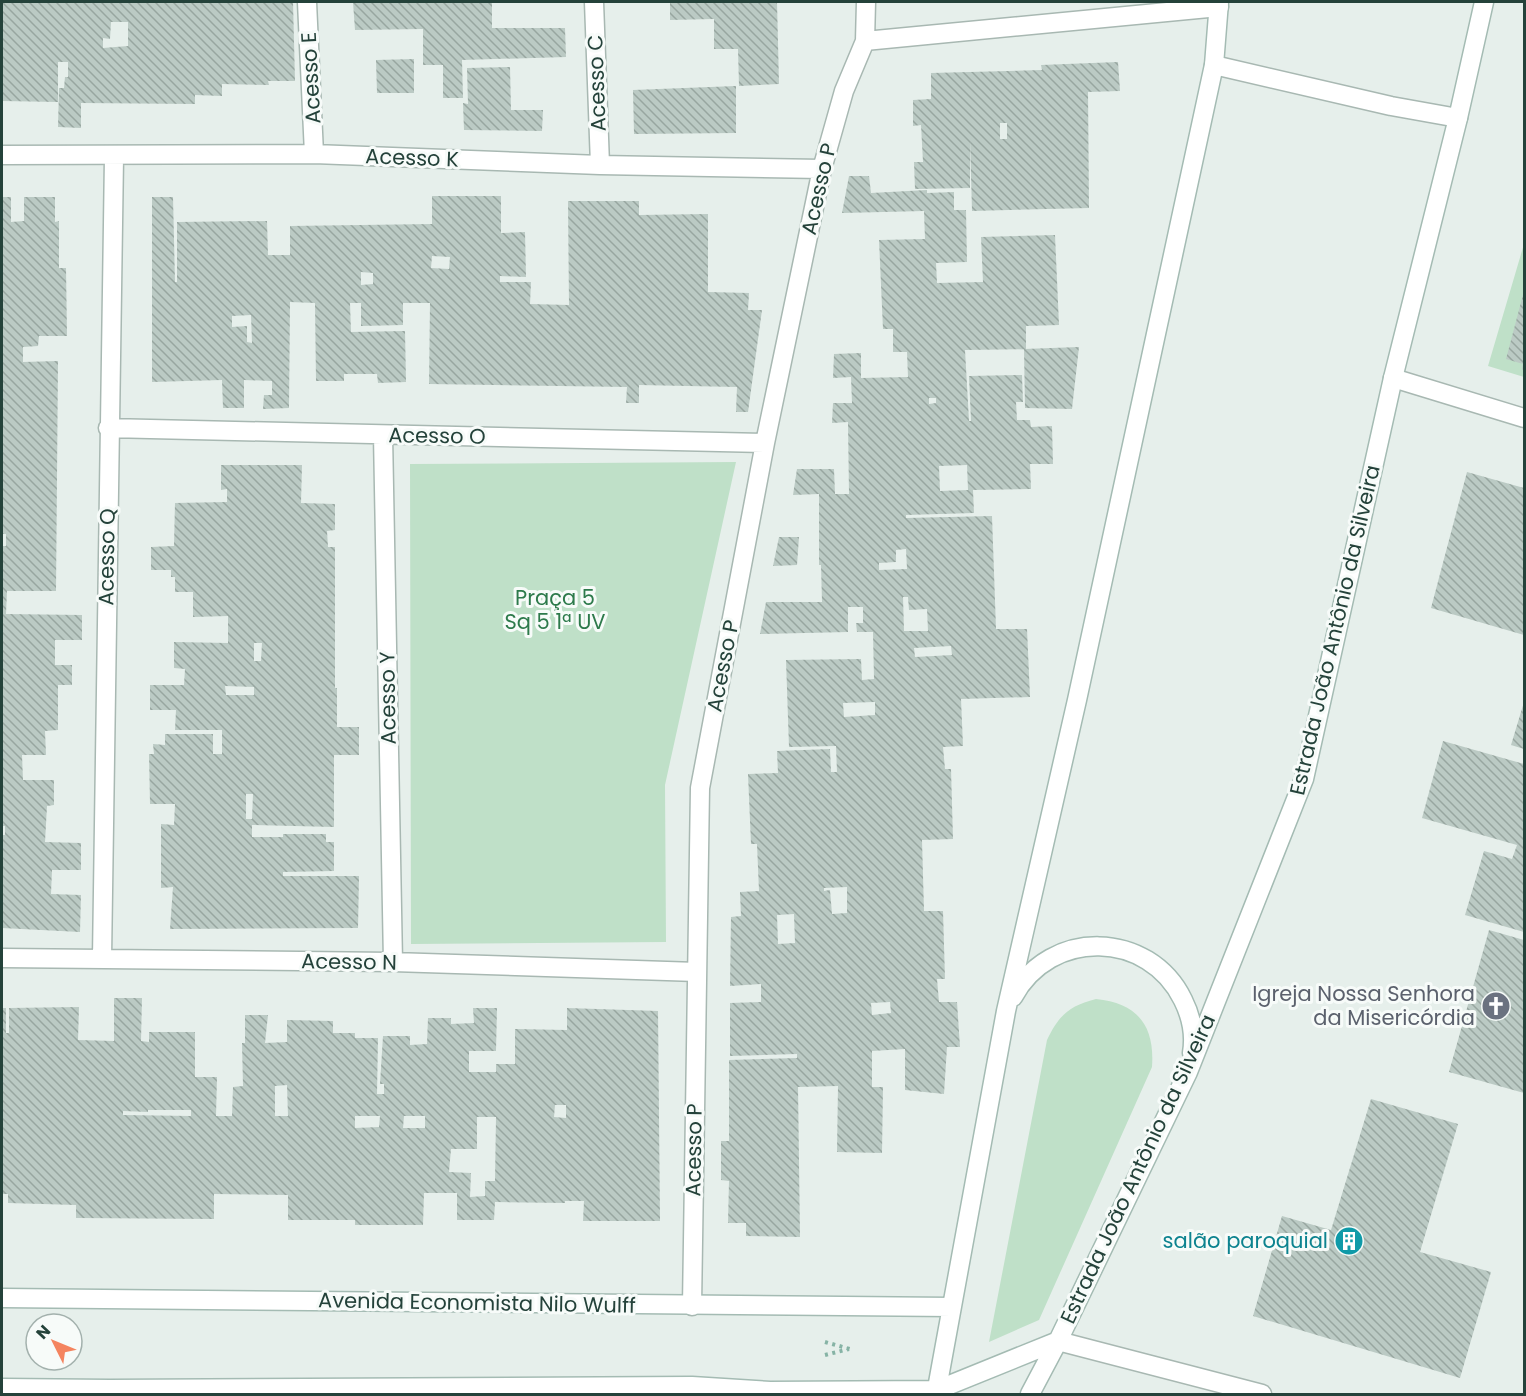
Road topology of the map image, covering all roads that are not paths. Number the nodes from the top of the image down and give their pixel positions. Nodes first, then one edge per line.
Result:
1 (307, 2) edge
2 (594, 2) edge
3 (866, 2) edge
4 (1484, 2) edge
5 (1219, 4) edge
6 (866, 41) junction
7 (1214, 65) junction
8 (1458, 118) junction
9 (314, 154) junction
10 (2, 156) edge
11 (114, 157) junction
12 (600, 165) junction
13 (822, 169) junction
14 (1393, 378) junction
15 (1524, 418) edge
16 (108, 428) junction
17 (383, 435) junction
18 (765, 443) junction
19 (2, 958) edge
20 (102, 958) junction
21 (393, 962) junction
22 (697, 972) junction
23 (1006, 1011) junction
24 (1188, 1072) junction
25 (2, 1298) edge
26 (692, 1306) junction
27 (952, 1307) junction
28 (1058, 1341) junction
29 (2, 1388) edge
30 (579, 1391) edge
31 (110, 1392) edge
32 (775, 1393) edge
33 (936, 1393) edge
34 (1030, 1395) edge
35 (1262, 1395) edge

1 - 9 street, Acesso E
2 - 12 street, Acesso C
3 - 6 street, Acesso P
4 - 8 street, Estrada João Antônio da Silveira
5 - 6 street
5 - 7 street
6 - 13 street, Acesso P
7 - 8 street
7 - 23 street
8 - 14 street, Estrada João Antônio da Silveira
9 - 11 street, Acesso K
9 - 12 street, Acesso K
10 - 11 street, Acesso K
11 - 16 street, Acesso Q
12 - 13 street, Acesso K
13 - 18 street, Acesso P
14 - 15 street
14 - 24 street, Estrada João Antônio da Silveira
16 - 17 street, Acesso O
16 - 20 street, Acesso Q
17 - 18 street, Acesso O
17 - 21 street, Acesso Y
18 - 22 street, Acesso P
19 - 20 street, Acesso N
20 - 21 street, Acesso N
21 - 22 street, Acesso N
22 - 26 street, Acesso P
23 - 24 street
23 - 27 street
24 - 28 street, Estrada João Antônio da Silveira
25 - 26 street, Avenida Economista Nilo Wulff
26 - 27 street, Avenida Economista Nilo Wulff
27 - 33 street
28 - 33 street
28 - 34 street, Estrada João Antônio da Silveira
28 - 35 street
29 - 31 street
30 - 31 street
30 - 32 street
32 - 33 street

